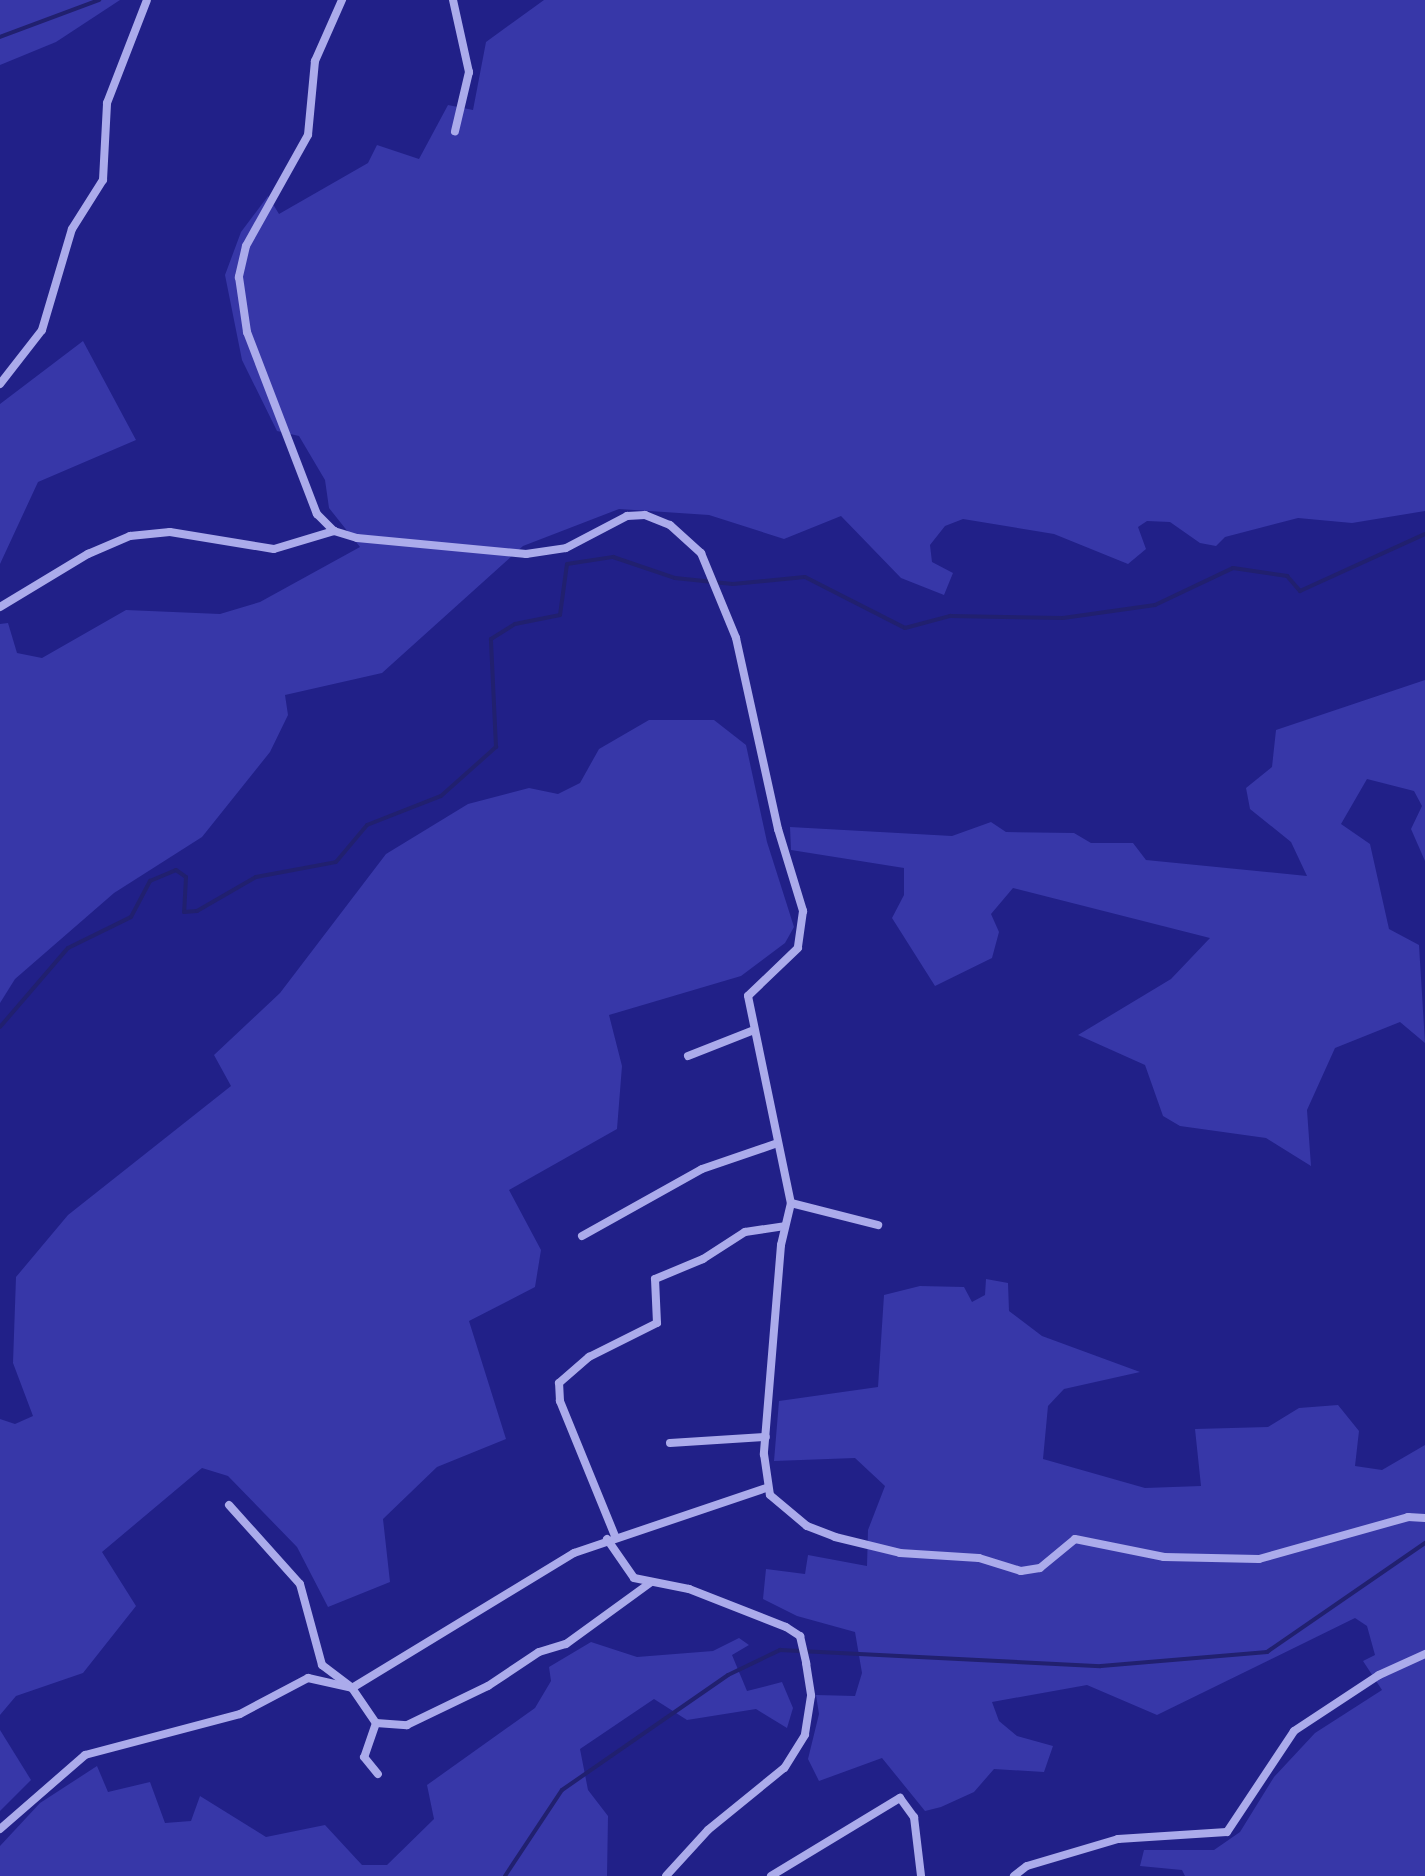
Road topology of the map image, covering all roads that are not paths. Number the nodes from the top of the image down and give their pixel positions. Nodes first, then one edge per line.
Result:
1 (147, 0) edge
2 (342, 0) edge
3 (453, 0) edge
4 (455, 131) dead end
5 (0, 384) edge
6 (334, 531) junction
7 (0, 607) edge
8 (754, 1030) junction
9 (688, 1056) dead end
10 (778, 1143) junction
11 (791, 1203) junction
12 (878, 1225) dead end
13 (785, 1226) junction
14 (582, 1236) dead end
15 (766, 1437) junction
16 (670, 1443) dead end
17 (766, 1488) junction
18 (229, 1505) dead end
19 (1425, 1518) edge
20 (611, 1537) junction
21 (650, 1583) junction
22 (1425, 1654) edge
23 (352, 1688) junction
24 (376, 1723) junction
25 (378, 1774) dead end
26 (0, 1829) edge
27 (666, 1876) edge
28 (771, 1876) edge
29 (921, 1876) edge
30 (1013, 1876) edge

1 - 5 street
2 - 6 street
3 - 4 street
6 - 7 street
6 - 8 street
8 - 9 street
8 - 10 street
10 - 11 street
10 - 14 street
11 - 12 street
11 - 13 street
13 - 15 street
13 - 20 street
15 - 16 street
15 - 17 street
17 - 19 street
17 - 20 street
18 - 23 street
20 - 21 street
20 - 23 street
21 - 24 street
21 - 27 street
22 - 30 street
23 - 24 street
23 - 26 street
24 - 25 street
28 - 29 street

